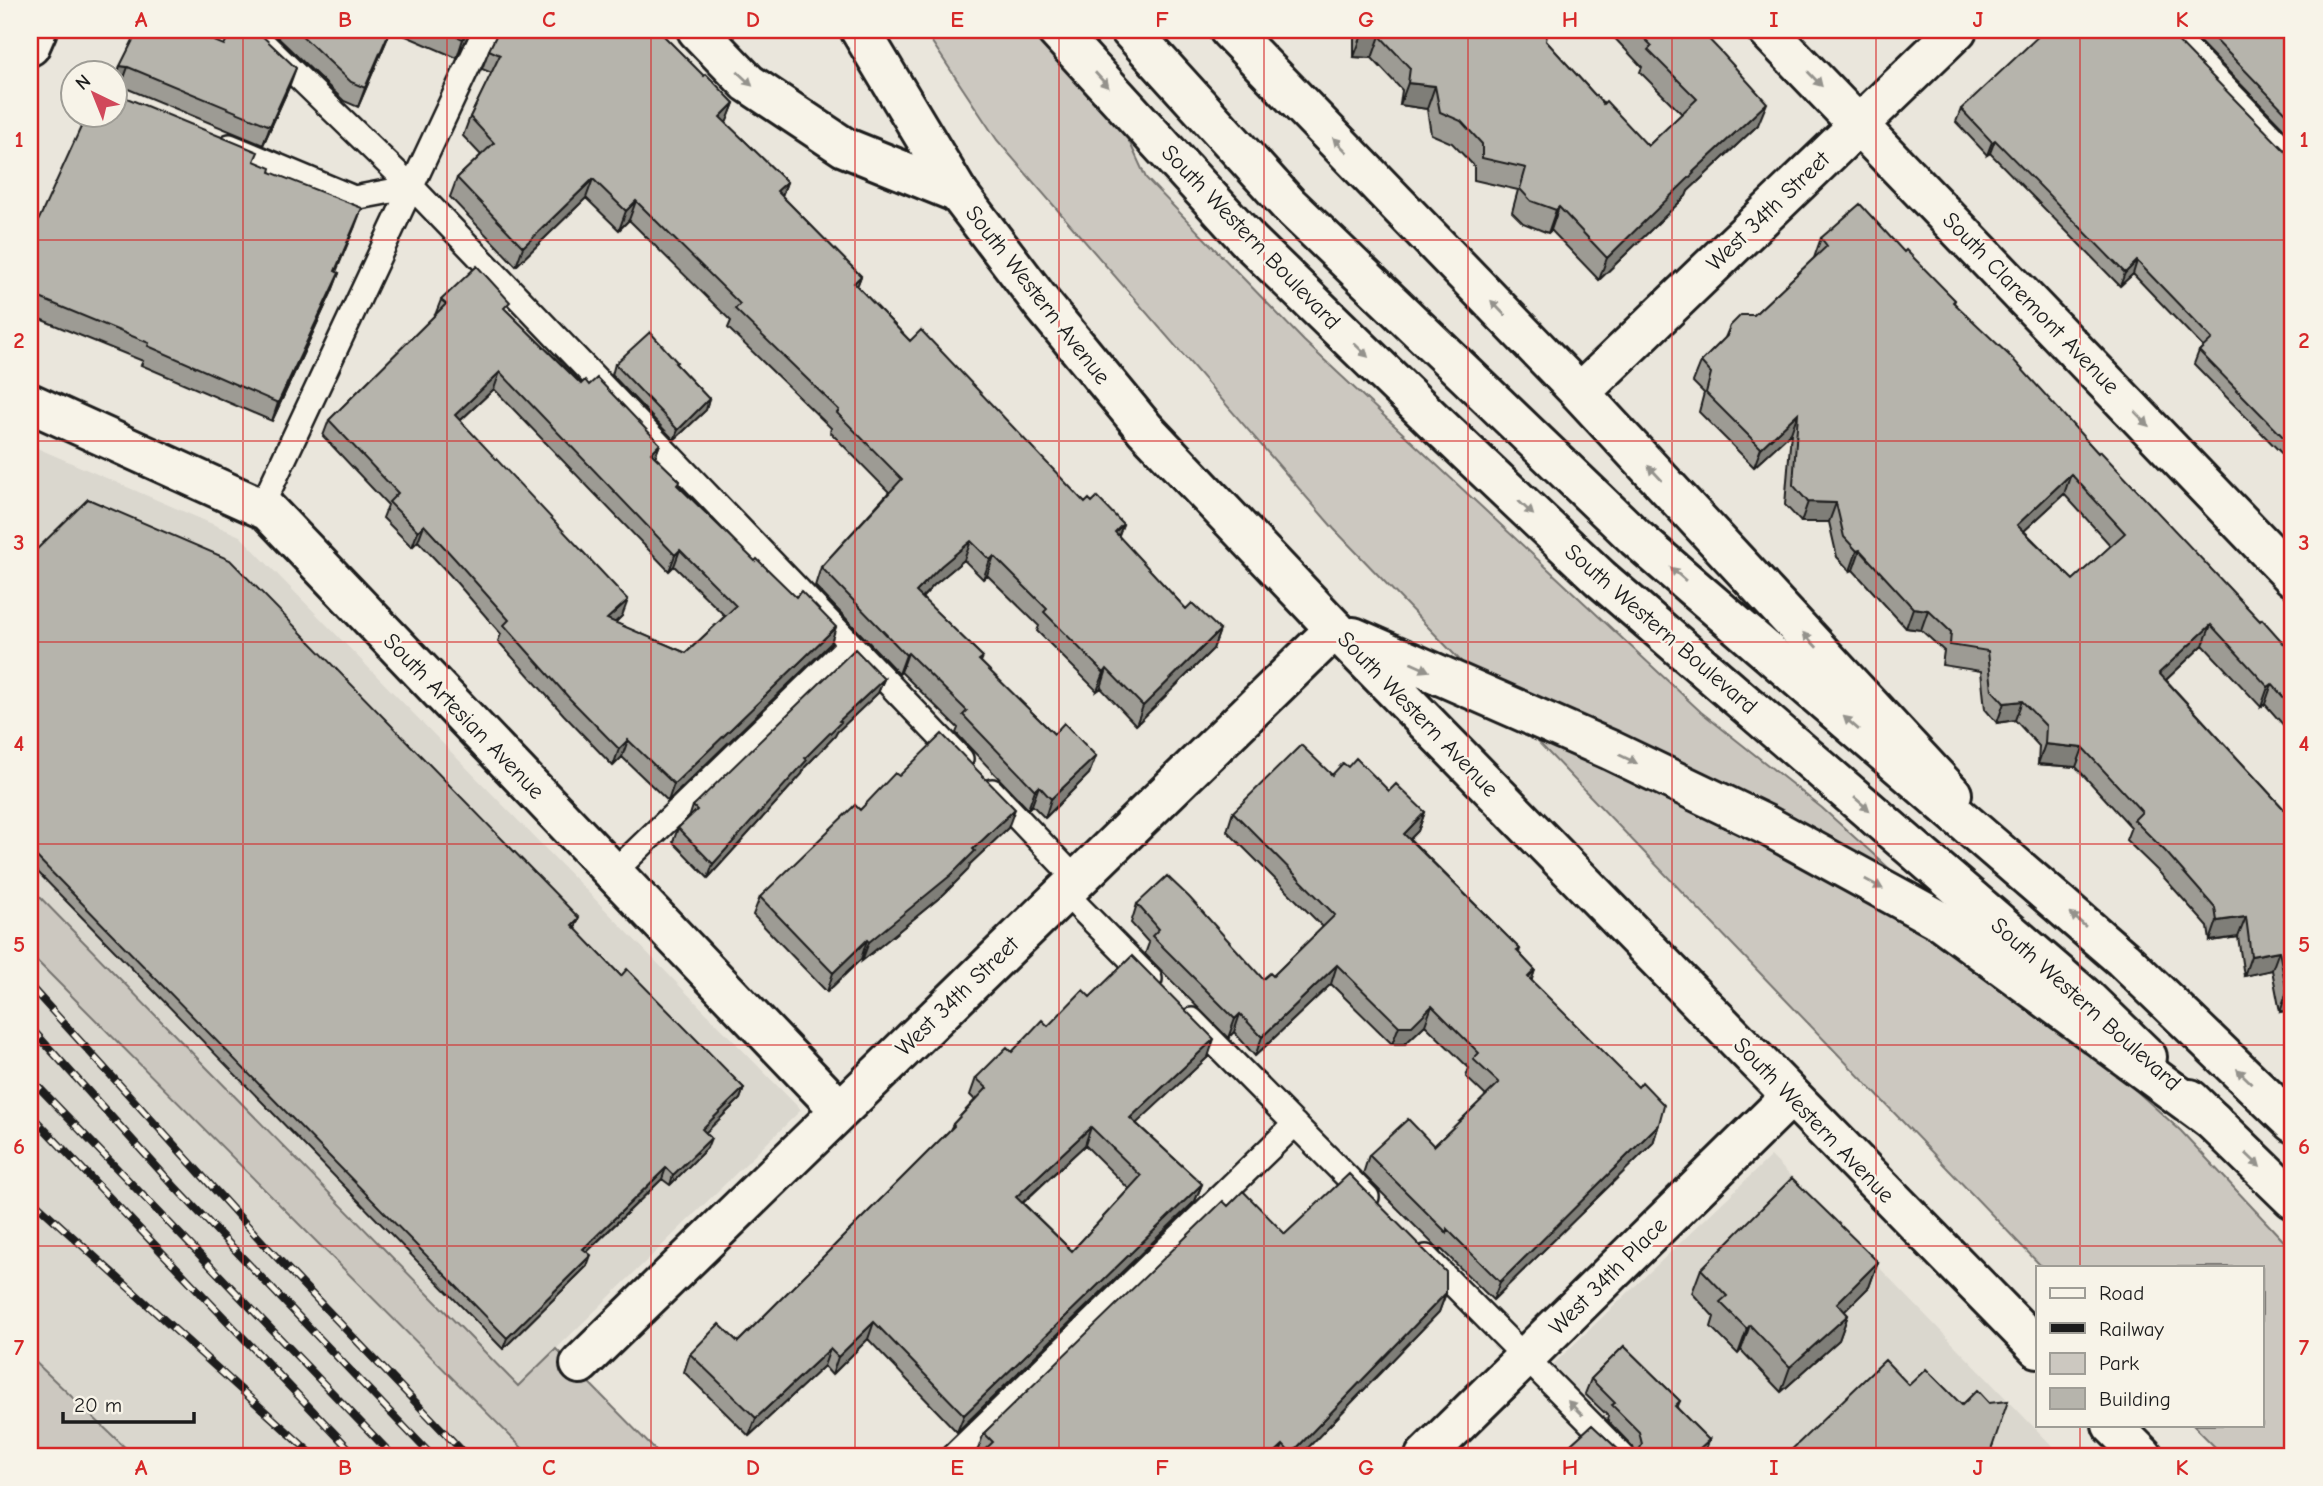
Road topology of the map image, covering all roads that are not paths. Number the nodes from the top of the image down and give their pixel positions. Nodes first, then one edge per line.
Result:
1 (37, 30) edge
2 (250, 30) edge
3 (485, 30) edge
4 (697, 30) edge
5 (860, 30) edge
6 (1056, 30) edge
7 (1130, 30) edge
8 (1229, 30) edge
9 (1767, 30) edge
10 (1956, 30) edge
11 (2169, 30) edge
12 (30, 46) edge
13 (1860, 124) junction
14 (216, 141) edge
15 (2293, 158) edge
16 (412, 187) junction
17 (958, 193) junction
18 (1580, 393) junction
19 (30, 403) edge
20 (261, 508) junction
21 (2293, 578) edge
22 (1335, 629) junction
23 (850, 644) junction
24 (2022, 871) junction
25 (613, 873) junction
26 (1070, 886) junction
27 (1791, 1096) junction
28 (840, 1110) junction
29 (2213, 1121) junction
30 (2293, 1123) edge
31 (1295, 1124) junction
32 (2293, 1199) edge
33 (1381, 1212) edge
34 (1410, 1241) edge
35 (2036, 1346) edge
36 (1526, 1357) junction
37 (580, 1364) dead end
38 (2113, 1426) edge
39 (953, 1456) edge
40 (1425, 1456) edge
41 (1622, 1456) edge
42 (2143, 1456) edge

1 - 12 street
2 - 16 lane
3 - 16 lane
4 -> 17 street
5 - 17 street, South Western Avenue
6 -> 29 street, South Western Boulevard
24 -> 7 street
18 -> 8 street
9 -> 13 street, South Claremont Avenue
10 - 13 street, West 34th Street
11 - 15 lane
13 - 18 street, West 34th Street
13 -> 21 street, South Claremont Avenue
14 - 16 lane
16 - 20 lane
16 - 23 lane
17 - 22 street, South Western Avenue
24 -> 18 street
19 - 20 street, South Artesian Avenue
20 - 25 street, South Artesian Avenue
22 - 26 street, West 34th Street
22 - 27 street, South Western Avenue
22 -> 29 street
23 - 25 lane
23 - 26 lane
30 -> 24 street
25 - 28 street, South Artesian Avenue
26 - 28 street, West 34th Street
26 - 31 lane
27 - 35 street, South Western Avenue
27 - 36 street, West 34th Place
28 - 37 street, West 34th Street
29 -> 32 street, South Western Boulevard
31 - 33 lane
31 - 39 lane
34 - 36 lane
36 - 40 street, West 34th Place
41 -> 36 lane
38 - 42 street

